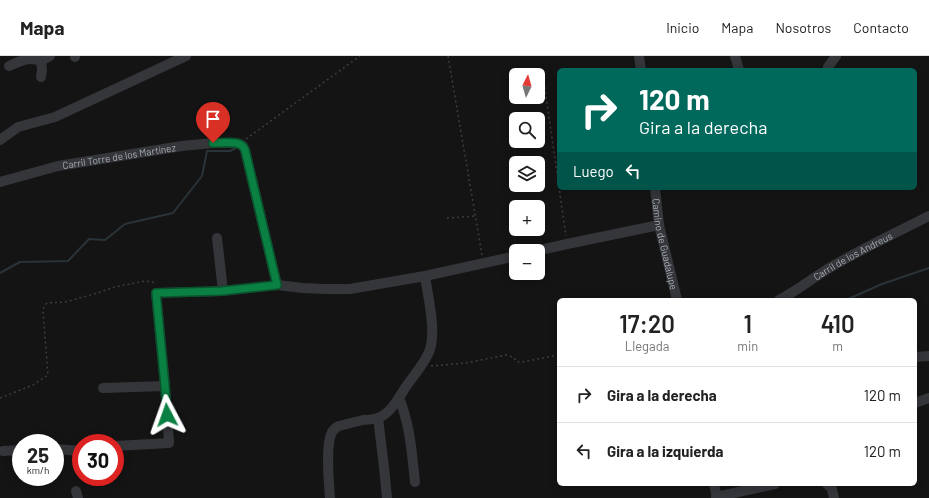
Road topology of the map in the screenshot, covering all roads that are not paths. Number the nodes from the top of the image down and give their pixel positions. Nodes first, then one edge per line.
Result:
1 (50, 56) edge
2 (186, 56) edge
3 (640, 56) edge
4 (735, 56) edge
5 (836, 56) edge
6 (41, 62) junction
7 (9, 66) dead end
8 (828, 67) dead end
9 (641, 68) edge
10 (738, 68) edge
11 (41, 78) dead end
12 (0, 140) edge
13 (0, 182) edge
14 (654, 190) edge
15 (929, 216) edge
16 (659, 225) junction
17 (217, 238) dead end
18 (545, 249) edge
19 (509, 257) edge
20 (425, 276) junction
21 (277, 285) junction
22 (222, 291) junction
23 (677, 298) edge
24 (783, 298) edge
25 (929, 356) edge
26 (917, 357) edge
27 (165, 386) junction
28 (103, 388) dead end
29 (399, 398) junction
30 (929, 398) edge
31 (917, 402) edge
32 (378, 418) junction
33 (124, 446) edge
34 (12, 450) edge
35 (3, 451) dead end
36 (415, 482) dead end
37 (714, 486) edge
38 (766, 486) edge
39 (829, 486) edge
40 (716, 497) edge
41 (330, 498) edge
42 (387, 498) edge
43 (834, 498) edge

1 - 6 street
2 - 12 street
3 - 9 street
4 - 10 street
5 - 8 street
6 - 7 street
6 - 11 street
13 - 21 street, Carril Torre de los Martínez
14 - 16 street, Camino de Guadalupe
15 - 24 street, Carril de los Andreus
16 - 18 street
16 - 23 street, Camino de Guadalupe
17 - 22 street
19 - 20 street
20 - 21 street
20 - 29 street
21 - 22 street
22 - 27 street
25 - 26 street
27 - 28 street
27 - 33 street
29 - 32 street
29 - 36 street
30 - 31 street
32 - 41 street
32 - 42 street
34 - 35 street
37 - 40 street
38 - 40 street
39 - 43 street

